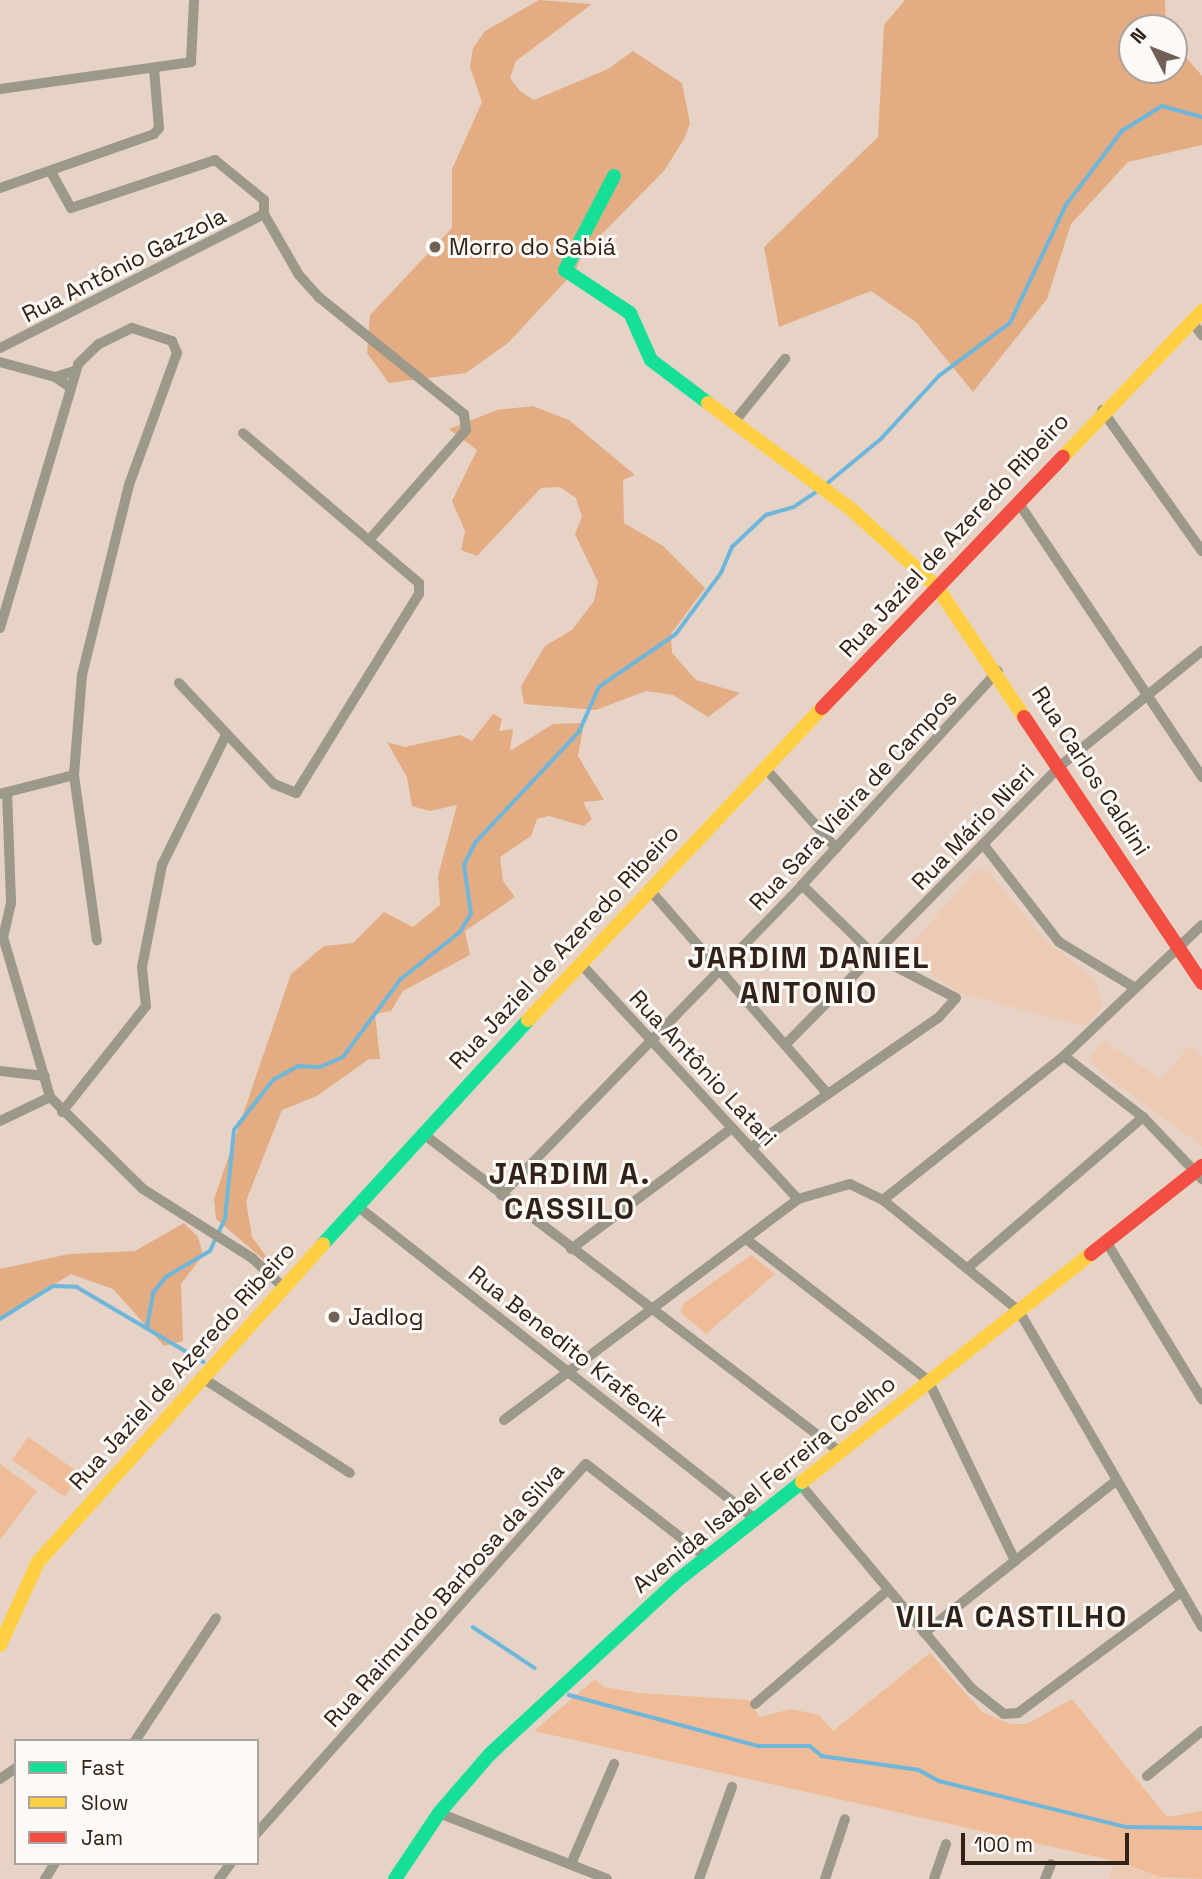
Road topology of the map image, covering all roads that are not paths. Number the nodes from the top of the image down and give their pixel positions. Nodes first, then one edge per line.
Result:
1 (194, 0) edge
2 (154, 69) junction
3 (0, 89) edge
4 (51, 172) junction
5 (614, 176) dead end
6 (0, 188) edge
7 (264, 214) junction
8 (1197, 315) edge
9 (1202, 335) edge
10 (0, 348) edge
11 (785, 359) dead end
12 (0, 362) edge
13 (75, 371) junction
14 (55, 377) junction
15 (71, 388) junction
16 (1101, 410) junction
17 (735, 421) junction
18 (243, 433) dead end
19 (1018, 502) junction
20 (369, 540) junction
21 (1202, 551) edge
22 (937, 587) junction
23 (0, 628) edge
24 (1202, 651) edge
25 (998, 671) junction
26 (179, 683) dead end
27 (1146, 694) junction
28 (226, 735) junction
29 (1060, 766) junction
30 (766, 769) junction
31 (74, 775) junction
32 (1202, 777) edge
33 (4, 793) edge
34 (983, 844) junction
35 (836, 848) junction
36 (802, 885) junction
37 (649, 888) junction
38 (1202, 925) edge
39 (97, 940) dead end
40 (1179, 946) junction
41 (875, 956) junction
42 (580, 963) junction
43 (721, 970) junction
44 (1202, 983) edge
45 (1132, 986) junction
46 (652, 1041) junction
47 (785, 1045) junction
48 (1064, 1056) junction
49 (0, 1071) edge
50 (45, 1076) junction
51 (828, 1094) junction
52 (50, 1097) junction
53 (62, 1112) junction
54 (1143, 1117) junction
55 (0, 1121) edge
56 (732, 1128) junction
57 (422, 1133) junction
58 (750, 1148) junction
59 (1200, 1172) edge
60 (501, 1195) junction
61 (798, 1199) junction
62 (883, 1200) junction
63 (356, 1205) junction
64 (746, 1239) junction
65 (1107, 1243) junction
66 (571, 1249) junction
67 (970, 1266) junction
68 (282, 1286) junction
69 (1019, 1311) junction
70 (652, 1314) junction
71 (569, 1369) junction
72 (201, 1377) junction
73 (928, 1380) junction
74 (1202, 1399) edge
75 (504, 1420) dead end
76 (840, 1452) junction
77 (350, 1473) dead end
78 (1117, 1480) junction
79 (800, 1484) junction
80 (755, 1519) junction
81 (706, 1557) junction
82 (1015, 1561) junction
83 (887, 1591) junction
84 (1181, 1592) junction
85 (216, 1618) dead end
86 (1202, 1627) edge
87 (924, 1633) junction
88 (0, 1645) edge
89 (755, 1704) dead end
90 (1202, 1731) edge
91 (136, 1739) edge
92 (614, 1763) dead end
93 (1147, 1776) dead end
94 (732, 1787) dead end
95 (439, 1813) junction
96 (845, 1819) dead end
97 (259, 1831) edge
98 (946, 1844) dead end
99 (571, 1864) junction
100 (1051, 1864) dead end
101 (395, 1879) edge
102 (607, 1879) edge
103 (699, 1879) edge
104 (825, 1879) edge
105 (934, 1879) edge
106 (1045, 1879) edge

1 - 2 street
2 - 3 street
2 - 4 street
4 - 6 street
4 - 7 street
5 - 17 street, Rua Carlos Caldini
7 - 10 street, Rua Antônio Gazzola
7 - 20 street
8 - 9 street
8 - 16 street, Rua Jaziel de Azeredo Ribeiro
11 - 17 street
12 - 14 street
13 - 14 street
13 - 15 street
13 - 31 street
14 - 15 street
15 - 23 street
16 - 19 street, Rua Jaziel de Azeredo Ribeiro
16 - 21 street
17 - 22 street, Rua Carlos Caldini
18 - 20 street
19 - 22 street, Rua Jaziel de Azeredo Ribeiro
19 - 27 street
20 - 28 street
22 - 25 street, Rua Carlos Caldini
22 - 30 street, Rua Jaziel de Azeredo Ribeiro
24 - 27 street, Rua Mário Nieri
25 - 29 street, Rua Carlos Caldini
25 - 35 street, Rua Sara Vieira de Campos
26 - 28 street
27 - 29 street, Rua Mário Nieri
27 - 32 street
28 - 53 street
29 - 34 street, Rua Mário Nieri
29 - 40 street, Rua Carlos Caldini
30 - 35 street
30 - 37 street, Rua Jaziel de Azeredo Ribeiro
31 - 33 street
31 - 39 street
33 - 50 street
34 - 41 street, Rua Mário Nieri
34 - 45 street
35 - 36 street, Rua Sara Vieira de Campos
36 - 41 street
36 - 43 street, Rua Sara Vieira de Campos
37 - 42 street, Rua Jaziel de Azeredo Ribeiro
37 - 43 street
38 - 40 street
40 - 44 street, Rua Carlos Caldini
40 - 45 street
41 - 47 street, Rua Mário Nieri
41 - 51 street
42 - 46 street, Rua Antônio Latari
42 - 57 street, Rua Jaziel de Azeredo Ribeiro
43 - 46 street, Rua Sara Vieira de Campos
43 - 47 street
45 - 48 street
46 - 56 street, Rua Antônio Latari
46 - 60 street, Rua Sara Vieira de Campos
47 - 51 street
48 - 54 street
48 - 62 street
49 - 50 street
50 - 52 street
51 - 58 street
52 - 53 street
52 - 55 street
53 - 68 street
54 - 59 street
54 - 67 street
56 - 58 street, Rua Antônio Latari
56 - 66 street
57 - 60 street
57 - 63 street, Rua Jaziel de Azeredo Ribeiro
58 - 61 street, Rua Antônio Latari
59 - 65 street, Avenida Isabel Ferreira Coelho
60 - 66 street
61 - 62 street
61 - 64 street
62 - 67 street
63 - 68 street, Rua Jaziel de Azeredo Ribeiro
63 - 71 street, Rua Benedito Krafecik
64 - 70 street
64 - 73 street
65 - 69 street, Avenida Isabel Ferreira Coelho
65 - 74 street
66 - 70 street
67 - 69 street
68 - 72 street, Rua Jaziel de Azeredo Ribeiro
69 - 73 street, Avenida Isabel Ferreira Coelho
69 - 78 street
70 - 71 street
70 - 76 street
71 - 75 street
71 - 80 street, Rua Benedito Krafecik
72 - 77 street
72 - 88 street, Rua Jaziel de Azeredo Ribeiro
73 - 76 street, Avenida Isabel Ferreira Coelho
73 - 82 street
76 - 79 street, Avenida Isabel Ferreira Coelho
78 - 82 street
78 - 84 street
79 - 80 street, Avenida Isabel Ferreira Coelho
79 - 83 street
80 - 81 street, Avenida Isabel Ferreira Coelho
81 - 95 street, Avenida Isabel Ferreira Coelho
81 - 97 street, Rua Raimundo Barbosa da Silva
82 - 87 street
83 - 87 street
83 - 89 street
84 - 86 street
84 - 87 street
85 - 91 street
90 - 93 street
92 - 99 street
94 - 103 street
95 - 99 street
95 - 101 street, Avenida Isabel Ferreira Coelho
96 - 104 street
98 - 105 street
99 - 102 street
100 - 106 street

